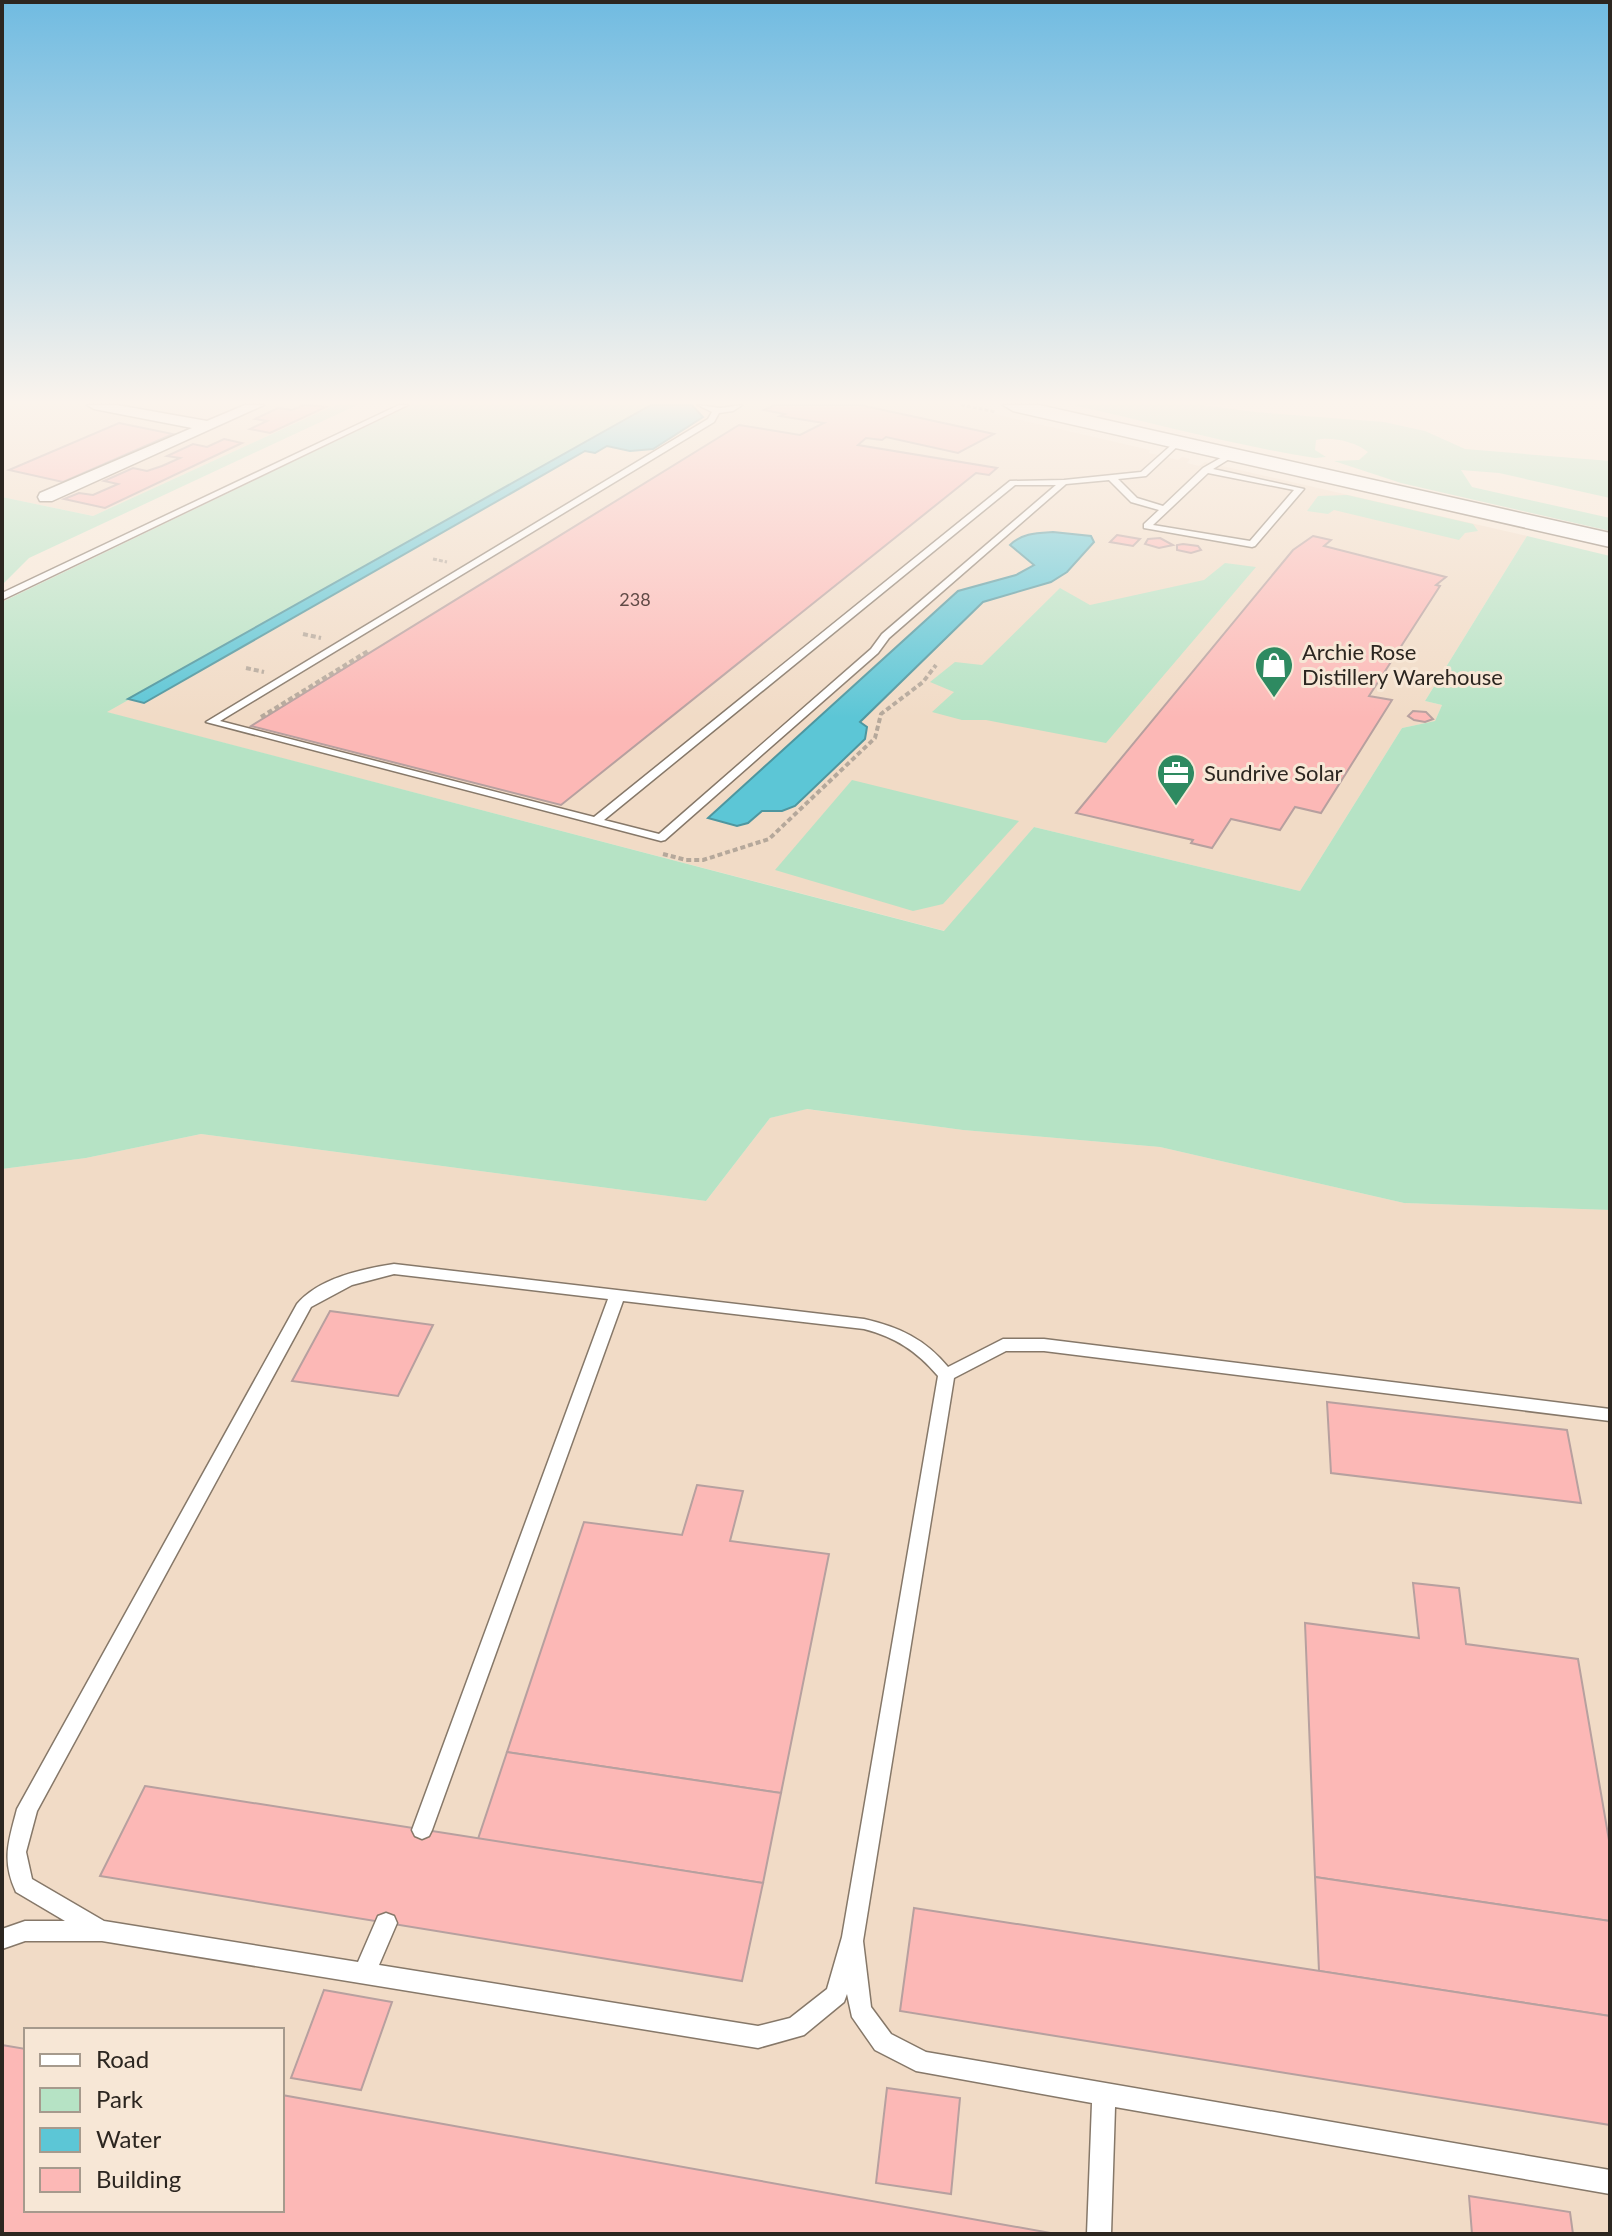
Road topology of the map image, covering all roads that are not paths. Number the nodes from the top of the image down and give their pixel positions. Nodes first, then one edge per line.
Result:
1 (186, 509) edge
2 (564, 509) edge
3 (980, 509) edge
4 (1032, 509) edge
5 (1165, 509) edge
6 (1282, 509) edge
7 (1475, 509) edge
8 (1610, 540) edge
9 (2, 597) edge
10 (596, 821) junction
11 (617, 1296) junction
12 (946, 1375) junction
13 (1610, 1415) edge
14 (422, 1830) dead end
15 (386, 1923) dead end
16 (102, 1931) junction
17 (853, 1937) junction
18 (2, 1939) edge
19 (364, 1974) junction
20 (1104, 2096) junction
21 (1610, 2182) edge
22 (1099, 2234) edge

1 - 9 lane
2 - 10 lane
3 - 10 lane
4 - 10 lane
5 - 6 lane
7 - 8 main road
11 - 12 lane
11 - 14 lane
11 - 16 lane
12 - 13 lane
12 - 17 lane
15 - 19 lane
16 - 18 lane
16 - 19 lane
17 - 19 lane
17 - 20 lane
20 - 21 lane
20 - 22 lane

